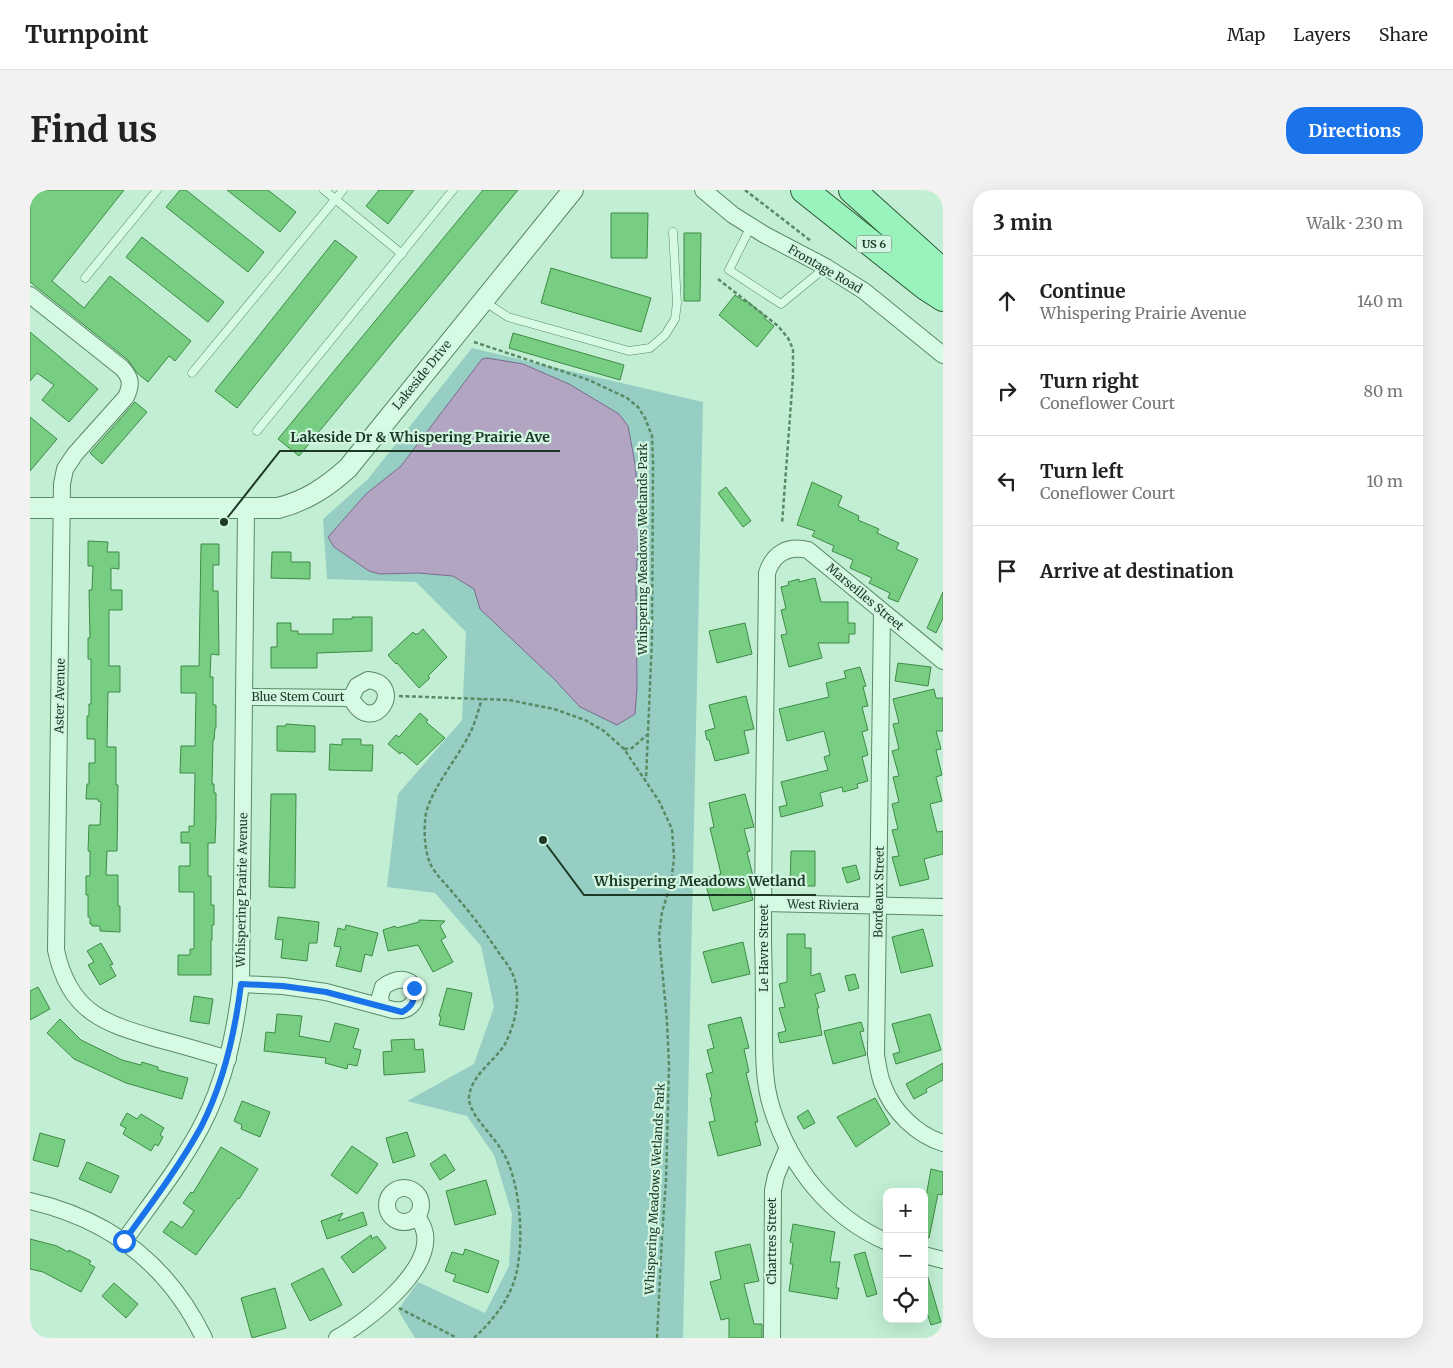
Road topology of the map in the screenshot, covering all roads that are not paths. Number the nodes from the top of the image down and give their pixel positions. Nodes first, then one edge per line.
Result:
1 (156, 190) edge
2 (324, 190) edge
3 (342, 190) edge
4 (453, 190) edge
5 (573, 190) edge
6 (703, 190) edge
7 (804, 190) edge
8 (852, 190) edge
9 (335, 199) junction
10 (751, 226) junction
11 (673, 232) dead end
12 (402, 254) junction
13 (826, 267) junction
14 (943, 272) edge
15 (85, 278) dead end
16 (30, 295) edge
17 (943, 298) edge
18 (483, 301) junction
19 (943, 355) edge
20 (192, 373) dead end
21 (257, 431) dead end
22 (30, 508) edge
23 (62, 508) junction
24 (246, 510) junction
25 (783, 551) joint
26 (882, 612) junction
27 (943, 661) edge
28 (244, 697) junction
29 (351, 698) dead end
30 (764, 903) junction
31 (879, 906) junction
32 (943, 907) edge
33 (241, 984) junction
34 (382, 1007) dead end
35 (228, 1059) junction
36 (943, 1143) edge
37 (788, 1147) junction
38 (30, 1201) edge
39 (417, 1217) dead end
40 (883, 1240) edge
41 (124, 1241) junction
42 (928, 1256) edge
43 (943, 1260) edge
44 (204, 1338) edge
45 (337, 1338) edge
46 (772, 1338) edge

1 - 15 lane
2 - 9 lane
3 - 9 lane
4 - 12 lane
5 - 18 street, Lakeside Drive
6 - 10 street, Frontage Road
7 - 17 main road, US 6
8 - 14 main road, US 6
9 - 12 lane
9 - 20 lane
10 - 13 street, Frontage Road
10 - 13 lane
11 - 18 lane
12 - 21 lane
13 - 19 street, Frontage Road
16 - 23 street, Aster Avenue
18 - 24 street, Lakeside Drive
22 - 23 street, Lakeside Drive
23 - 24 street, Lakeside Drive
23 - 35 street, Aster Avenue
24 - 28 street, Whispering Prairie Avenue
25 - 26 street, Marseilles Street
25 - 30 street, Le Havre Street
26 - 27 street, Marseilles Street
26 - 31 street, Bordeaux Street
28 - 29 street, Blue Stem Court
28 - 33 street, Whispering Prairie Avenue
30 - 31 street, West Riviera
30 - 37 street, Le Havre Street
31 - 32 street, West Riviera
31 - 36 street, Bordeaux Street
33 - 34 street
33 - 35 street, Whispering Prairie Avenue
35 - 41 street, Whispering Prairie Avenue
37 - 40 street, Le Havre Street
37 - 46 street, Chartres Street
38 - 41 street
39 - 45 street
41 - 44 street
42 - 43 street

